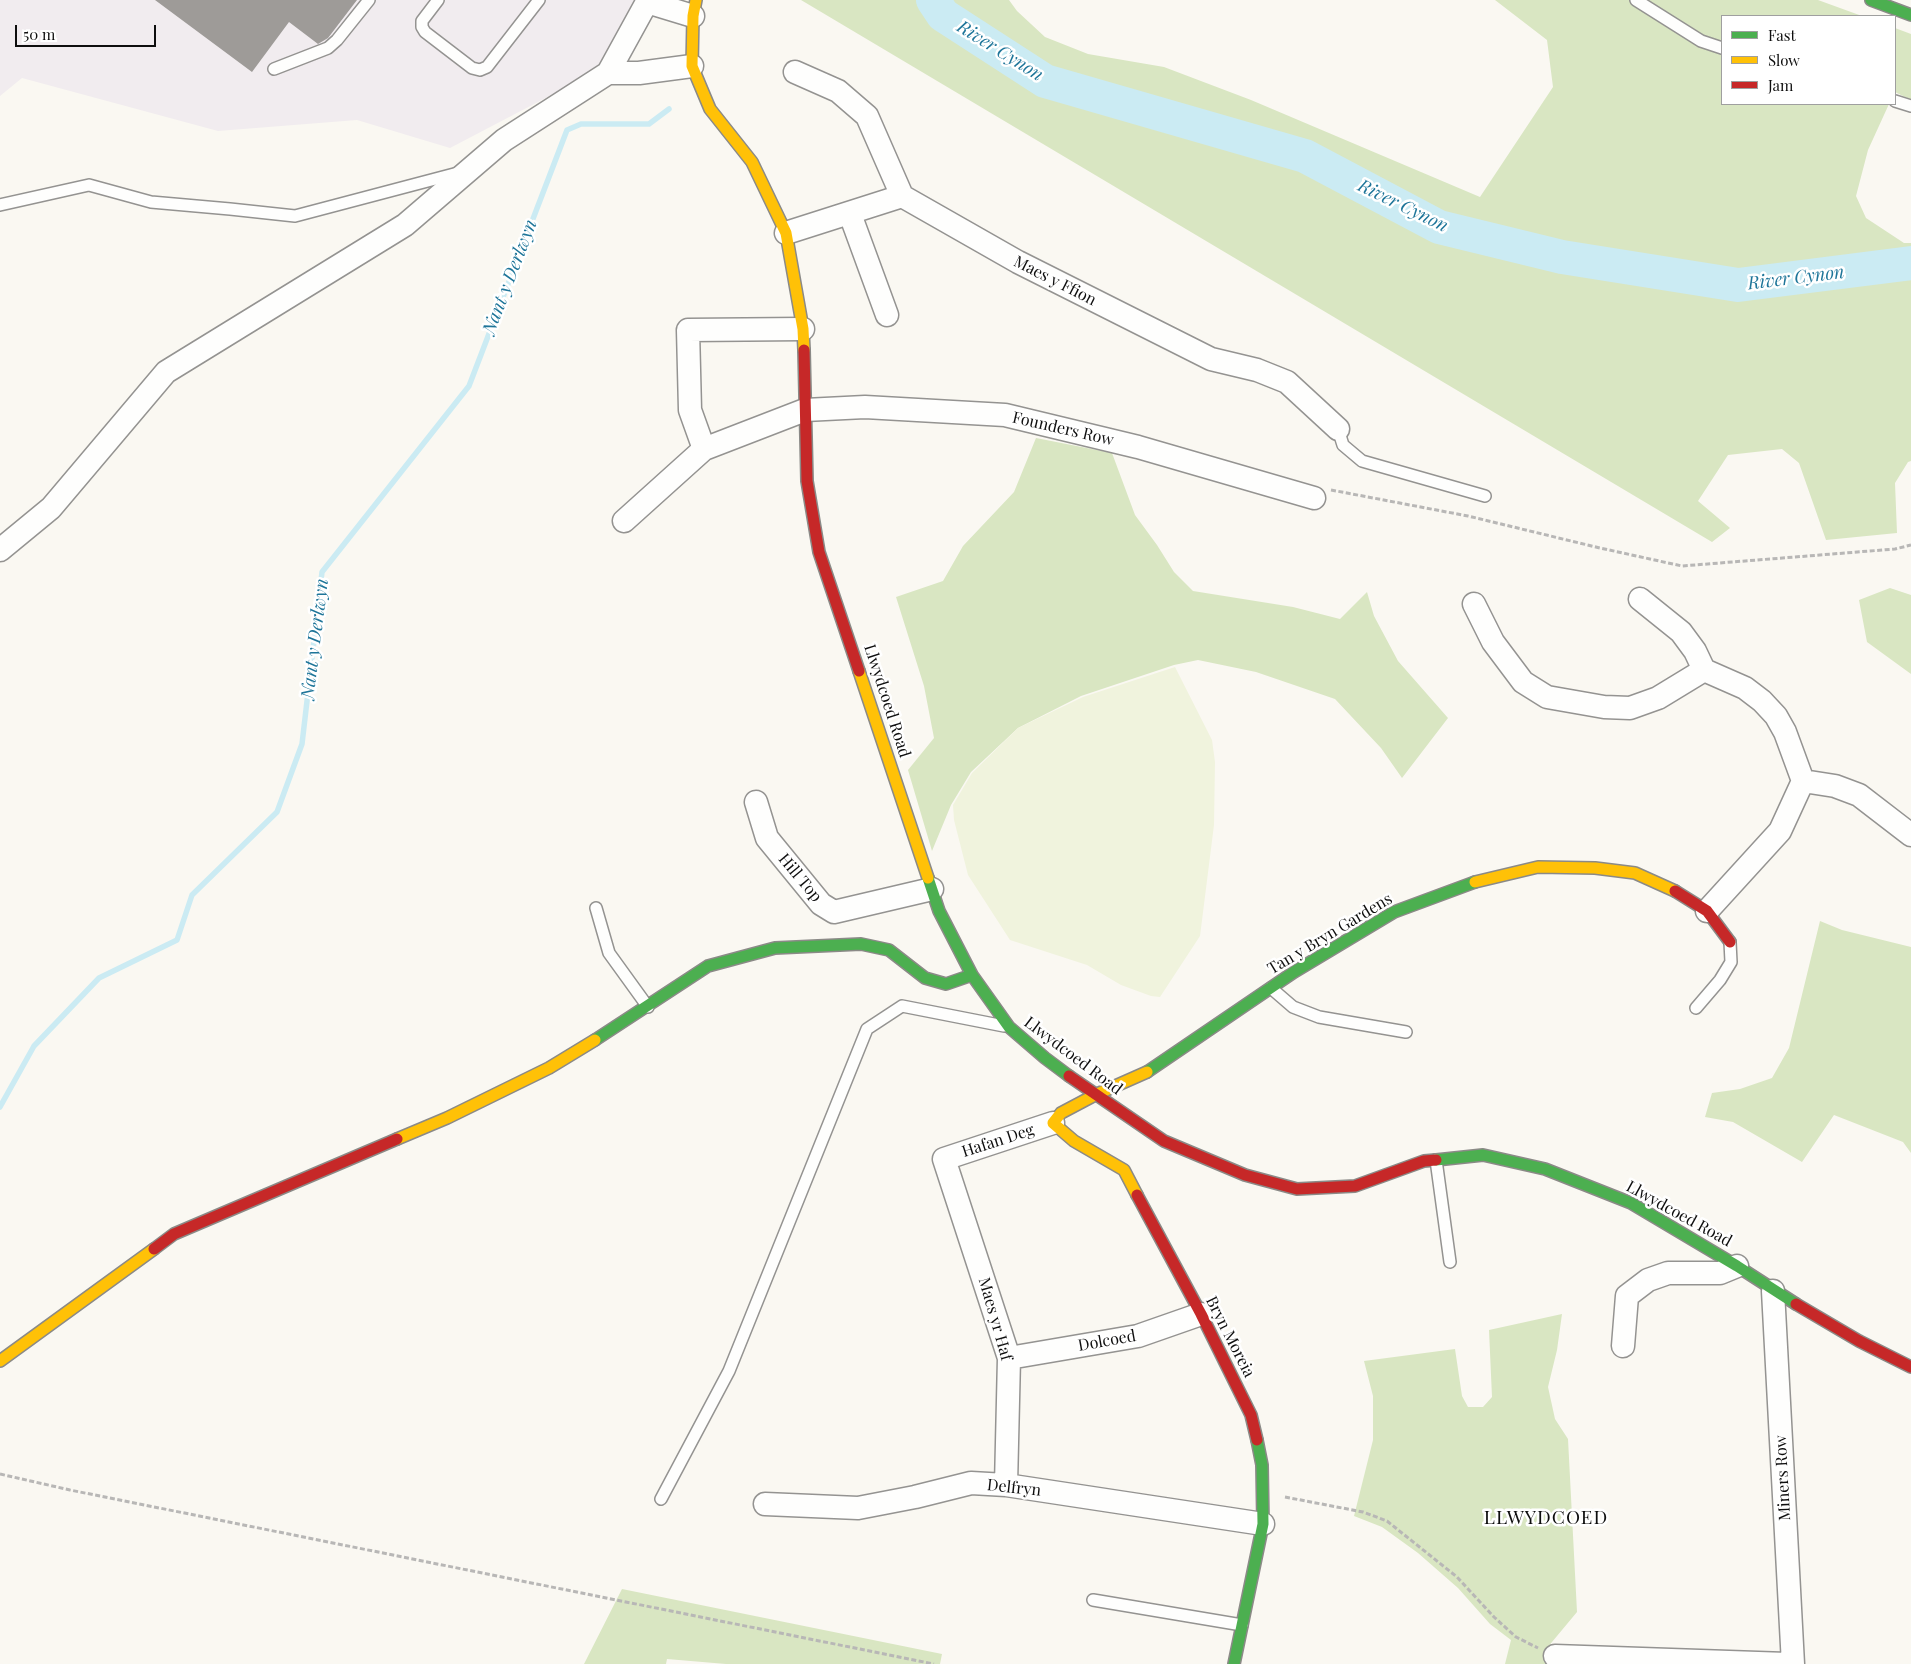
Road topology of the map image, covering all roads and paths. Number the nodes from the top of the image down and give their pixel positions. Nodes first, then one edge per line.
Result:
1 (369, 0) edge
2 (438, 0) edge
3 (538, 0) edge
4 (1636, 0) edge
5 (1871, 0) edge
6 (646, 1) edge
7 (694, 8) edge
8 (1911, 15) edge
9 (1721, 48) edge
10 (692, 66) junction
11 (274, 69) dead end
12 (795, 72) dead end
13 (608, 73) junction
14 (1896, 101) edge
15 (1911, 106) edge
16 (469, 170) junction
17 (902, 196) junction
18 (0, 205) edge
19 (850, 214) junction
20 (786, 233) junction
21 (887, 315) dead end
22 (803, 329) junction
23 (805, 410) junction
24 (1338, 429) joint
25 (704, 449) junction
26 (1485, 496) dead end
27 (1314, 498) joint
28 (624, 521) dead end
29 (1911, 545) edge
30 (0, 550) edge
31 (1640, 599) dead end
32 (1474, 604) dead end
33 (1704, 670) junction
34 (1803, 781) junction
35 (756, 802) dead end
36 (1911, 835) edge
37 (932, 889) junction
38 (596, 908) dead end
39 (1708, 911) junction
40 (1730, 942) joint
41 (972, 975) junction
42 (1271, 988) junction
43 (648, 1006) junction
44 (1696, 1008) dead end
45 (1009, 1027) junction
46 (1406, 1032) dead end
47 (1095, 1095) junction
48 (1053, 1123) junction
49 (944, 1159) joint
50 (1436, 1160) junction
51 (1450, 1262) dead end
52 (1737, 1266) junction
53 (1773, 1291) junction
54 (1201, 1314) junction
55 (1623, 1346) dead end
56 (1009, 1358) junction
57 (0, 1361) edge
58 (1911, 1367) edge
59 (0, 1474) edge
60 (1006, 1485) junction
61 (1262, 1492) junction
62 (661, 1499) dead end
63 (765, 1504) dead end
64 (1263, 1524) junction
65 (1093, 1600) dead end
66 (1242, 1625) junction
67 (1555, 1656) joint
68 (934, 1664) edge
69 (1234, 1664) edge
70 (1787, 1664) edge
71 (1793, 1664) edge

1 - 11 lane
2 - 3 lane
4 - 9 lane
5 - 8 street
6 - 7 street
6 - 13 street
7 - 10 street, Llwydcoed Road
10 - 13 street
10 - 20 street, Llwydcoed Road
12 - 17 street
13 - 16 street
14 - 15 lane
16 - 18 lane
16 - 30 street
17 - 19 street
17 - 24 street, Maes y Ffion
19 - 20 street
19 - 21 street
20 - 22 street, Llwydcoed Road
22 - 23 street, Llwydcoed Road
22 - 25 street
23 - 25 street, Founders Row
23 - 27 street, Founders Row
23 - 37 street, Llwydcoed Road
24 - 26 lane
25 - 28 street
27 - 29 path
31 - 33 street
32 - 33 street
33 - 34 street
34 - 36 street
34 - 39 street
35 - 37 street, Hill Top
37 - 41 street, Llwydcoed Road
38 - 43 lane
39 - 40 street, Tan y Bryn Gardens
39 - 42 street, Tan y Bryn Gardens
40 - 44 lane
41 - 43 street
41 - 45 street, Llwydcoed Road
42 - 46 lane
42 - 47 street, Tan y Bryn Gardens
43 - 57 street
45 - 47 street, Llwydcoed Road
45 - 62 lane
47 - 48 street
47 - 50 street, Llwydcoed Road
48 - 49 street, Hafan Deg
48 - 54 street, Bryn Moreia
49 - 56 street, Maes yr Haf
50 - 51 lane
50 - 52 street, Llwydcoed Road
52 - 53 street, Llwydcoed Road
52 - 55 street
53 - 58 street, Llwydcoed Road
53 - 71 street, Miners Row
54 - 56 street, Dolcoed
54 - 61 street, Bryn Moreia
56 - 60 street, Maes yr Haf
59 - 68 path
60 - 63 street, Delfryn
60 - 64 street, Delfryn
61 - 64 street, Bryn Moreia
61 - 67 path
64 - 66 street, Bryn Moreia
65 - 66 lane
66 - 69 street, Bryn Moreia
67 - 70 street

